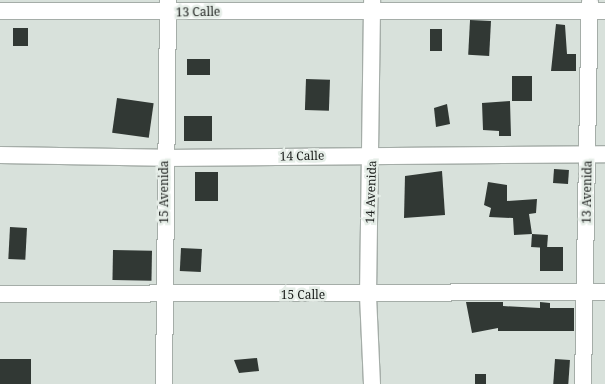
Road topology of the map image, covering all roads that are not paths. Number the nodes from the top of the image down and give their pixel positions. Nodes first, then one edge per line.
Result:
1 (372, 5) edge
2 (168, 6) edge
3 (595, 7) edge
4 (0, 12) edge
5 (372, 154) junction
6 (605, 154) edge
7 (0, 155) edge
8 (588, 155) junction
9 (164, 158) junction
10 (586, 292) junction
11 (605, 292) edge
12 (0, 294) edge
13 (165, 294) junction
14 (368, 295) junction
15 (164, 384) edge
16 (372, 384) edge
17 (583, 384) edge

1 - 2 street, 13 Calle
1 - 3 street, 13 Calle
1 - 5 street, 14 Avenida
2 - 4 street, 13 Calle
2 - 9 street, 15 Avenida
3 - 8 street, 13 Avenida
5 - 8 street, 14 Calle
5 - 9 street, 14 Calle
5 - 14 street, 14 Avenida
6 - 8 street, 14 Calle
7 - 9 street, 14 Calle
8 - 10 street, 13 Avenida
9 - 13 street, 15 Avenida
10 - 11 street, 15 Calle
10 - 14 street, 15 Calle
10 - 17 street, 13 Avenida
12 - 13 street, 15 Calle
13 - 14 street, 15 Calle
13 - 15 street, 15 Avenida
14 - 16 street, 14 Avenida

